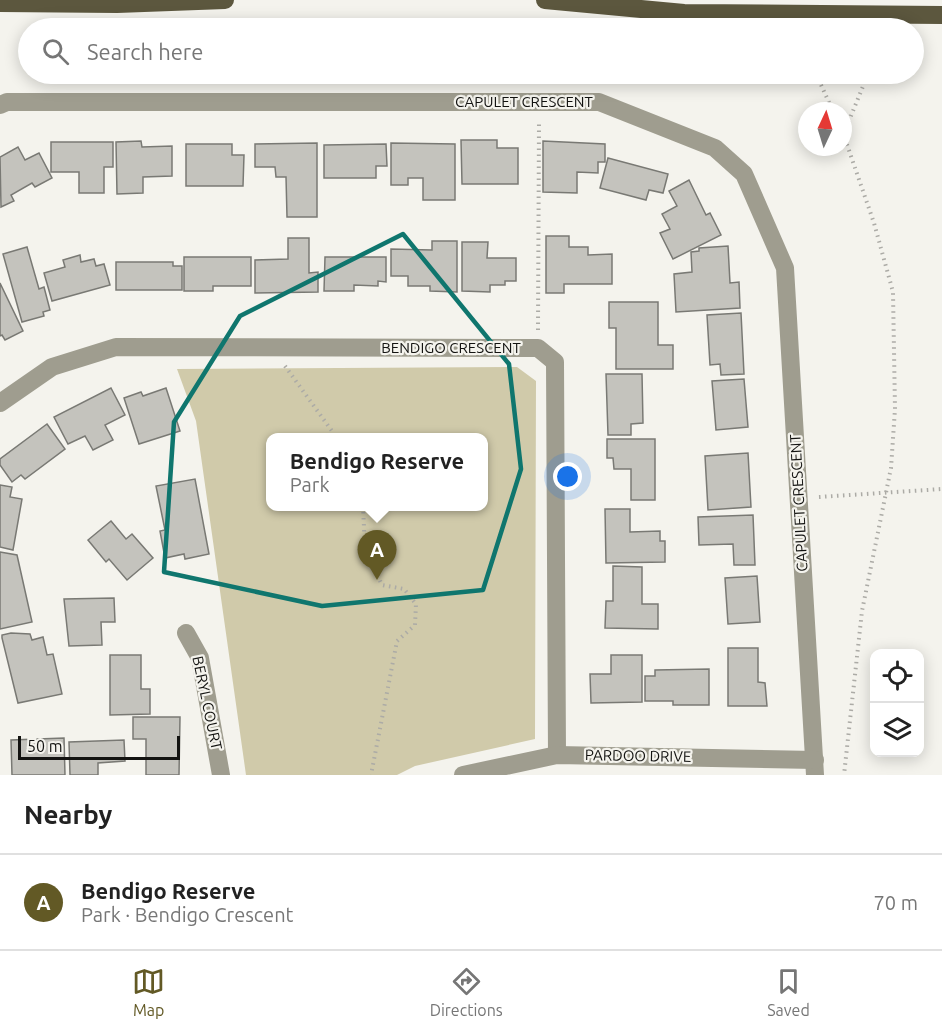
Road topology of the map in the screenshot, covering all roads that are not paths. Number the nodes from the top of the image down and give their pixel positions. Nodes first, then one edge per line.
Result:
1 (225, 0) edge
2 (545, 0) edge
3 (0, 3) edge
4 (942, 15) edge
5 (0, 105) edge
6 (0, 403) edge
7 (186, 633) dead end
8 (557, 755) junction
9 (815, 767) edge
10 (221, 775) edge
11 (463, 775) edge

1 - 3 main road
2 - 4 main road
5 - 9 street, CAPULET CRESCENT
6 - 8 street, BENDIGO CRESCENT
7 - 10 street, BERYL COURT
8 - 9 street, PARDOO DRIVE
8 - 11 street, PARDOO DRIVE

